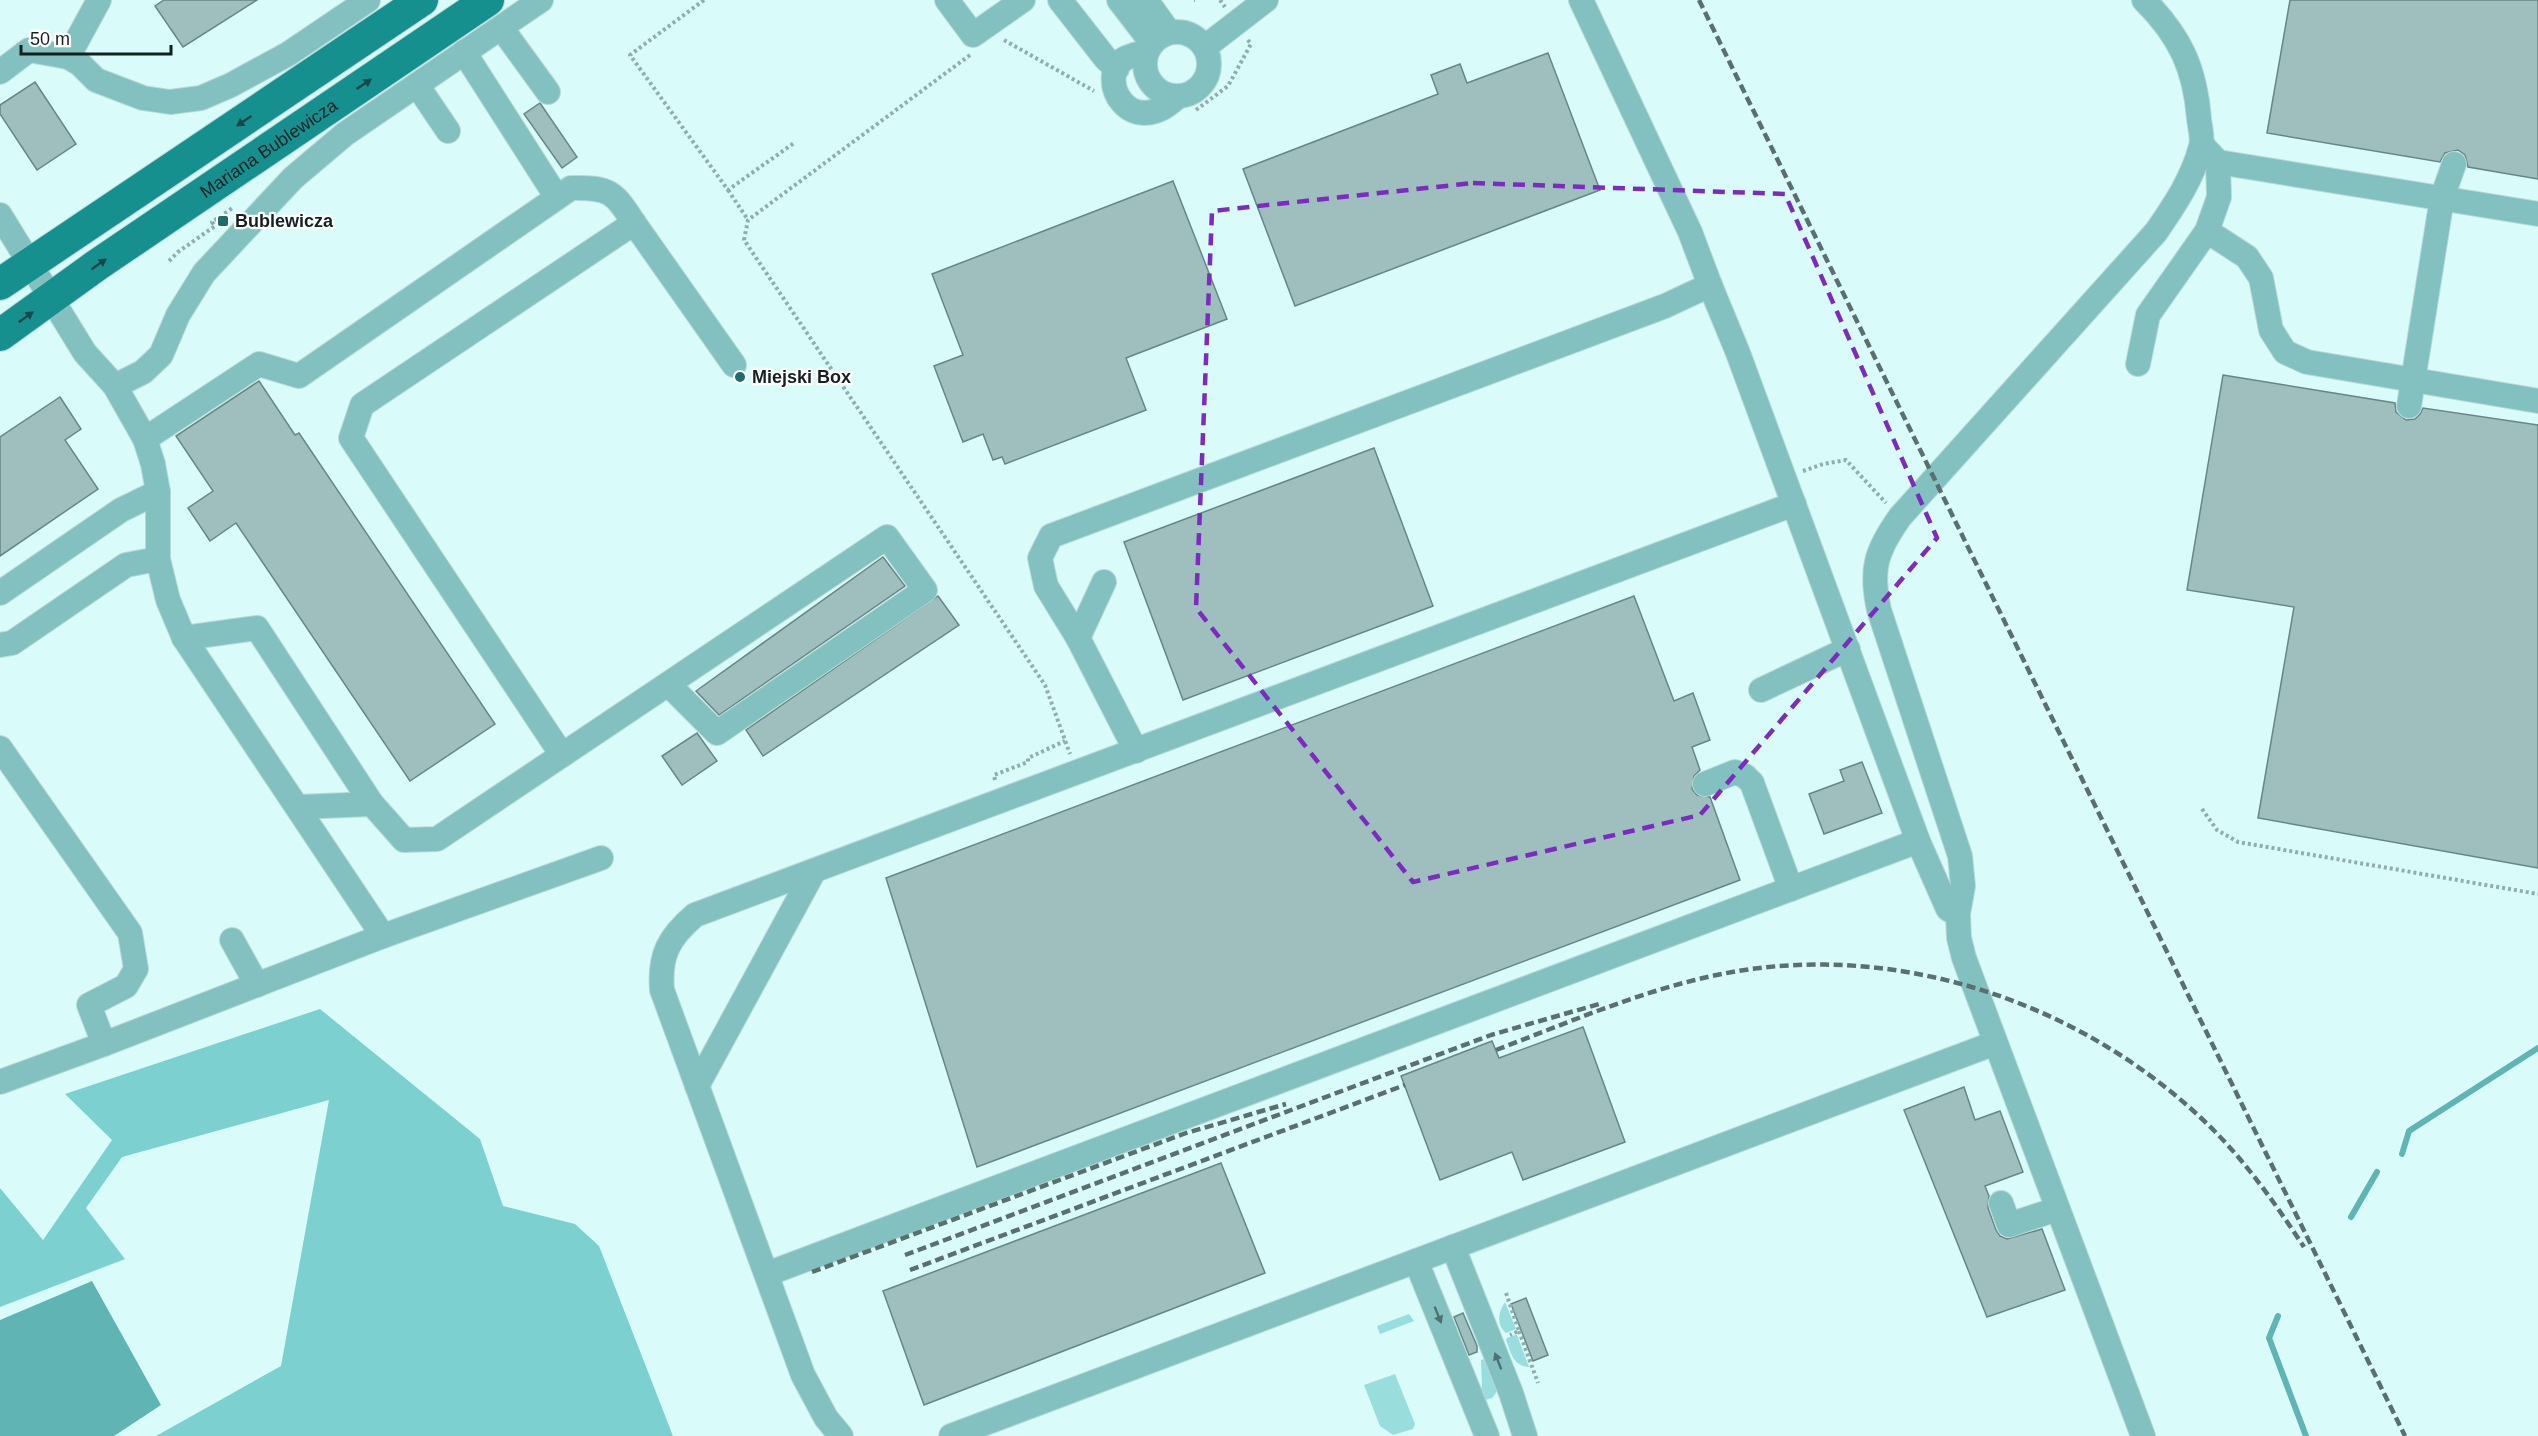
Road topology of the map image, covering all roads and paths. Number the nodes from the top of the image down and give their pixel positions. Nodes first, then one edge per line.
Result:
1 (99, 0) edge
2 (368, 0) edge
3 (423, 0) edge
4 (488, 0) edge
5 (541, 0) edge
6 (704, 0) edge
7 (947, 0) edge
8 (1023, 0) edge
9 (1060, 0) edge
10 (1119, 0) edge
11 (1146, 0) edge
12 (1266, 0) edge
13 (1581, 0) edge
14 (2144, 0) edge
15 (1244, 35) dead end
16 (996, 36) dead end
17 (508, 37) dead end
18 (1156, 42) junction
19 (1204, 47) junction
20 (977, 50) dead end
21 (464, 52) junction
22 (68, 57) junction
23 (1117, 69) junction
24 (0, 72) edge
25 (417, 85) junction
26 (548, 92) dead end
27 (1100, 94) dead end
28 (1185, 104) junction
29 (448, 131) dead end
30 (794, 143) dead end
31 (2202, 145) junction
32 (2218, 162) junction
33 (2454, 164) dead end
34 (728, 190) junction
35 (556, 196) junction
36 (2442, 198) junction
37 (241, 203) dead end
38 (2538, 214) edge
39 (0, 215) edge
40 (748, 220) junction
41 (634, 224) junction
42 (2207, 231) junction
43 (169, 261) dead end
44 (29, 263) junction
45 (0, 284) edge
46 (1710, 285) junction
47 (52, 298) junction
48 (0, 335) edge
49 (2138, 364) dead end
50 (734, 365) dead end
51 (2413, 381) junction
52 (116, 386) junction
53 (2538, 401) edge
54 (2409, 406) dead end
55 (145, 439) junction
56 (1796, 474) dead end
57 (158, 492) junction
58 (1880, 496) dead end
59 (1794, 504) junction
60 (158, 559) junction
61 (1104, 582) dead end
62 (0, 593) edge
63 (184, 638) junction
64 (1078, 638) junction
65 (0, 645) edge
66 (1848, 650) junction
67 (668, 684) junction
68 (1761, 690) dead end
69 (1065, 741) junction
70 (0, 748) edge
71 (1136, 751) junction
72 (562, 755) junction
73 (1074, 763) dead end
74 (1705, 784) dead end
75 (998, 786) dead end
76 (372, 804) junction
77 (298, 807) junction
78 (2202, 809) dead end
79 (1918, 841) junction
80 (601, 858) dead end
81 (814, 871) junction
82 (1791, 889) junction
83 (2538, 894) edge
84 (1958, 914) junction
85 (383, 936) junction
86 (232, 940) dead end
87 (256, 985) junction
88 (1995, 1043) junction
89 (104, 1044) junction
90 (0, 1082) edge
91 (697, 1086) junction
92 (2001, 1203) dead end
93 (2058, 1209) junction
94 (1453, 1246) junction
95 (1416, 1261) junction
96 (767, 1274) junction
97 (1519, 1331) dead end
98 (1538, 1383) dead end
99 (1511, 1393) junction
100 (1484, 1427) edge
101 (977, 1431) edge
102 (841, 1436) edge
103 (951, 1436) edge
104 (1525, 1436) edge
105 (2143, 1436) edge

1 - 22 street
2 - 22 street
3 -> 44 main road, Mariana Bublewicza
47 -> 4 main road, Mariana Bublewicza
5 - 21 street
6 - 34 path
7 - 8 street
9 - 23 street
10 - 18 street
11 - 18 street
12 - 19 street
13 - 46 street
14 - 31 street
15 - 28 path
16 - 27 path
17 - 26 street
18 - 19 street
18 - 23 street
18 - 28 street
19 - 28 street
20 - 40 path
21 - 25 street
21 - 35 street
22 - 24 street
23 - 28 street
25 - 29 street
25 - 52 street
30 - 34 path
31 - 32 street
31 - 84 street
32 - 36 street
32 - 42 street
33 - 36 street
34 - 40 path
35 - 41 street
35 - 55 street
36 - 38 street
36 - 51 street
37 - 43 path
39 - 44 street
40 - 69 path
41 - 50 street
41 - 72 street
42 - 49 street
42 - 51 street
44 - 45 main road, Mariana Bublewicza
44 - 47 street
46 - 59 street
46 - 64 street
48 -> 47 main road, Mariana Bublewicza
47 - 52 street
51 - 53 street
51 - 54 street
52 - 55 street
55 - 57 street
56 - 58 path
57 - 60 street
57 - 62 street
59 - 66 street
59 - 71 street
60 - 63 street
60 - 65 street
61 - 64 street
63 - 76 street
63 - 77 street
64 - 71 street
66 - 68 street
66 - 79 street
67 - 67 street
67 - 72 street
69 - 73 path
69 - 75 path
70 - 89 street
71 - 81 street
72 - 76 street
74 - 82 street
76 - 77 street
77 - 85 street
78 - 83 path
79 - 82 street
79 - 84 street
80 - 85 street
81 - 91 street
81 - 91 street
82 - 96 street
84 - 88 street
85 - 87 street
86 - 87 street
87 - 89 street
88 - 93 street
88 - 94 street
89 - 90 street
91 - 96 street
92 - 93 street
93 - 105 street
94 - 95 street
99 -> 94 street
95 -> 100 street
95 - 101 street
96 - 102 street
97 - 98 path
99 - 100 street
99 - 104 street
101 - 103 street

